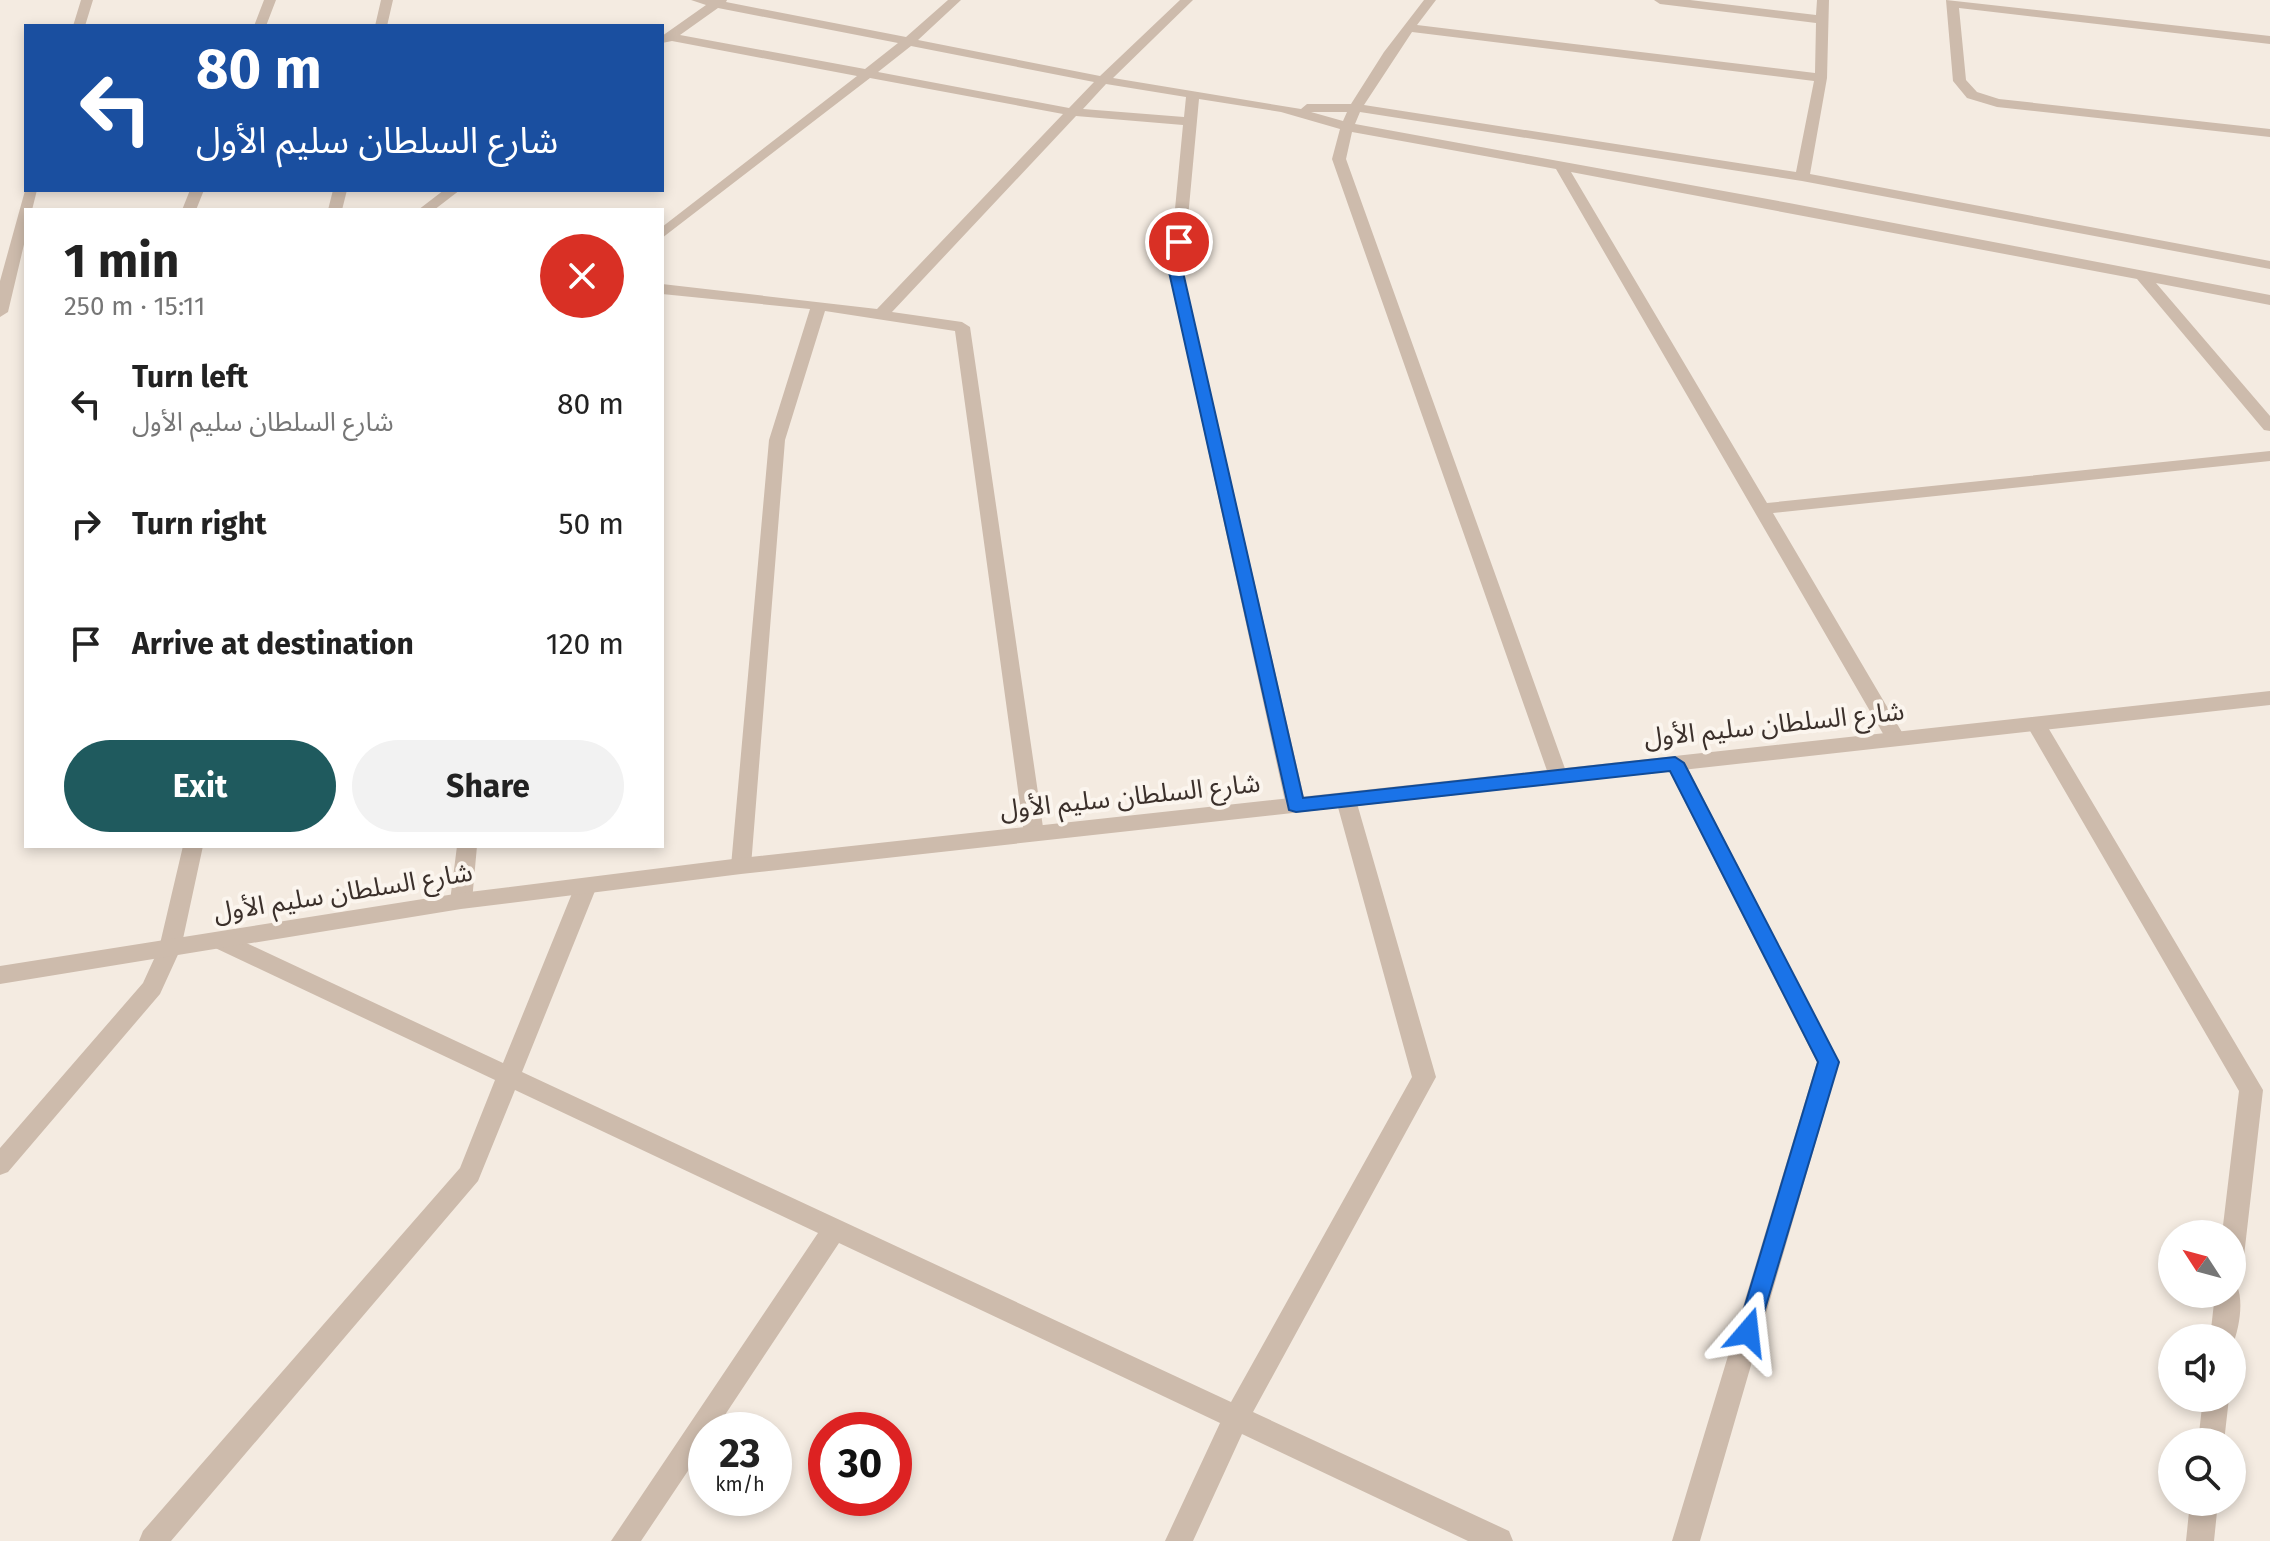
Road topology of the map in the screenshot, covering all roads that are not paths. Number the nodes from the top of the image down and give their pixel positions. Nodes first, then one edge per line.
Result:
1 (87, 0) edge
2 (270, 0) edge
3 (387, 0) edge
4 (697, 0) edge
5 (955, 0) edge
6 (1187, 0) edge
7 (1430, 0) edge
8 (1660, 0) edge
9 (1823, 0) edge
10 (718, 2) edge
11 (1952, 2) edge
12 (1823, 20) junction
13 (80, 24) edge
14 (261, 24) edge
15 (381, 24) edge
16 (1408, 28) junction
17 (666, 39) edge
18 (2270, 40) edge
19 (908, 42) junction
20 (869, 72) junction
21 (1821, 78) junction
22 (1103, 80) junction
23 (1193, 94) junction
24 (1283, 108) junction
25 (1357, 108) junction
26 (1072, 112) junction
27 (1190, 122) junction
28 (1348, 127) junction
29 (2270, 133) edge
30 (1561, 166) junction
31 (1802, 177) junction
32 (450, 192) edge
33 (428, 208) edge
34 (664, 232) edge
35 (0, 234) edge
36 (21, 234) edge
37 (2270, 265) edge
38 (2142, 275) junction
39 (664, 289) edge
40 (2270, 300) edge
41 (819, 305) junction
42 (0, 312) edge
43 (881, 314) junction
44 (2270, 426) edge
45 (2270, 456) edge
46 (1763, 509) junction
47 (2270, 698) edge
48 (2036, 724) junction
49 (1896, 739) junction
50 (1675, 763) junction
51 (1558, 777) junction
52 (1346, 800) junction
53 (1296, 806) junction
54 (1034, 834) junction
55 (193, 848) edge
56 (467, 848) edge
57 (741, 866) junction
58 (586, 886) junction
59 (461, 901) junction
60 (219, 940) junction
61 (170, 948) junction
62 (0, 975) edge
63 (508, 1076) junction
64 (2260, 1093) edge
65 (0, 1165) edge
66 (2238, 1220) edge
67 (835, 1229) junction
68 (1236, 1418) junction
69 (2203, 1516) edge
70 (153, 1541) edge
71 (625, 1541) edge
72 (1179, 1541) edge
73 (1499, 1541) edge
74 (1686, 1541) edge
75 (2200, 1541) edge

1 - 13 street
2 - 14 street
3 - 15 street
4 - 10 street
5 - 19 street
6 - 22 street
7 - 16 street
8 - 12 street
9 - 12 street
10 - 17 street
10 - 19 street
11 - 18 street
11 - 29 street
12 - 21 street
16 - 21 street
16 - 25 street
17 - 20 street
19 - 20 street
19 - 22 street
20 - 26 street
20 - 34 street
21 - 31 street
22 - 23 street
22 - 26 street
23 - 24 street
23 - 27 street
24 - 25 street
24 - 28 street
25 - 28 street
25 - 31 street
26 - 27 street
26 - 43 street
27 - 53 street
28 - 30 street
28 - 51 street
30 - 38 street
30 - 46 street
31 - 37 street
32 - 33 street
35 - 36 street
36 - 42 street
38 - 40 street
38 - 44 street
39 - 41 street
41 - 43 street
41 - 57 street
43 - 54 street
45 - 46 street
46 - 49 street
47 - 48 street, شارع السلطان سليم الأول
48 - 49 street, شارع السلطان سليم الأول
48 - 64 street
49 - 50 street, شارع السلطان سليم الأول
50 - 51 street, شارع السلطان سليم الأول
50 - 74 street
51 - 52 street, شارع السلطان سليم الأول
52 - 53 street, شارع السلطان سليم الأول
52 - 68 street
53 - 54 street, شارع السلطان سليم الأول
54 - 57 street, شارع السلطان سليم الأول
55 - 61 street
56 - 59 street
57 - 58 street, شارع السلطان سليم الأول
58 - 59 street, شارع السلطان سليم الأول
58 - 63 street
59 - 60 street, شارع السلطان سليم الأول
60 - 61 street, شارع السلطان سليم الأول
60 - 63 street
61 - 62 street, شارع السلطان سليم الأول
61 - 65 street
63 - 67 street
63 - 70 street
64 - 66 street
67 - 68 street
67 - 71 street
68 - 72 street
68 - 73 street
69 - 75 street

